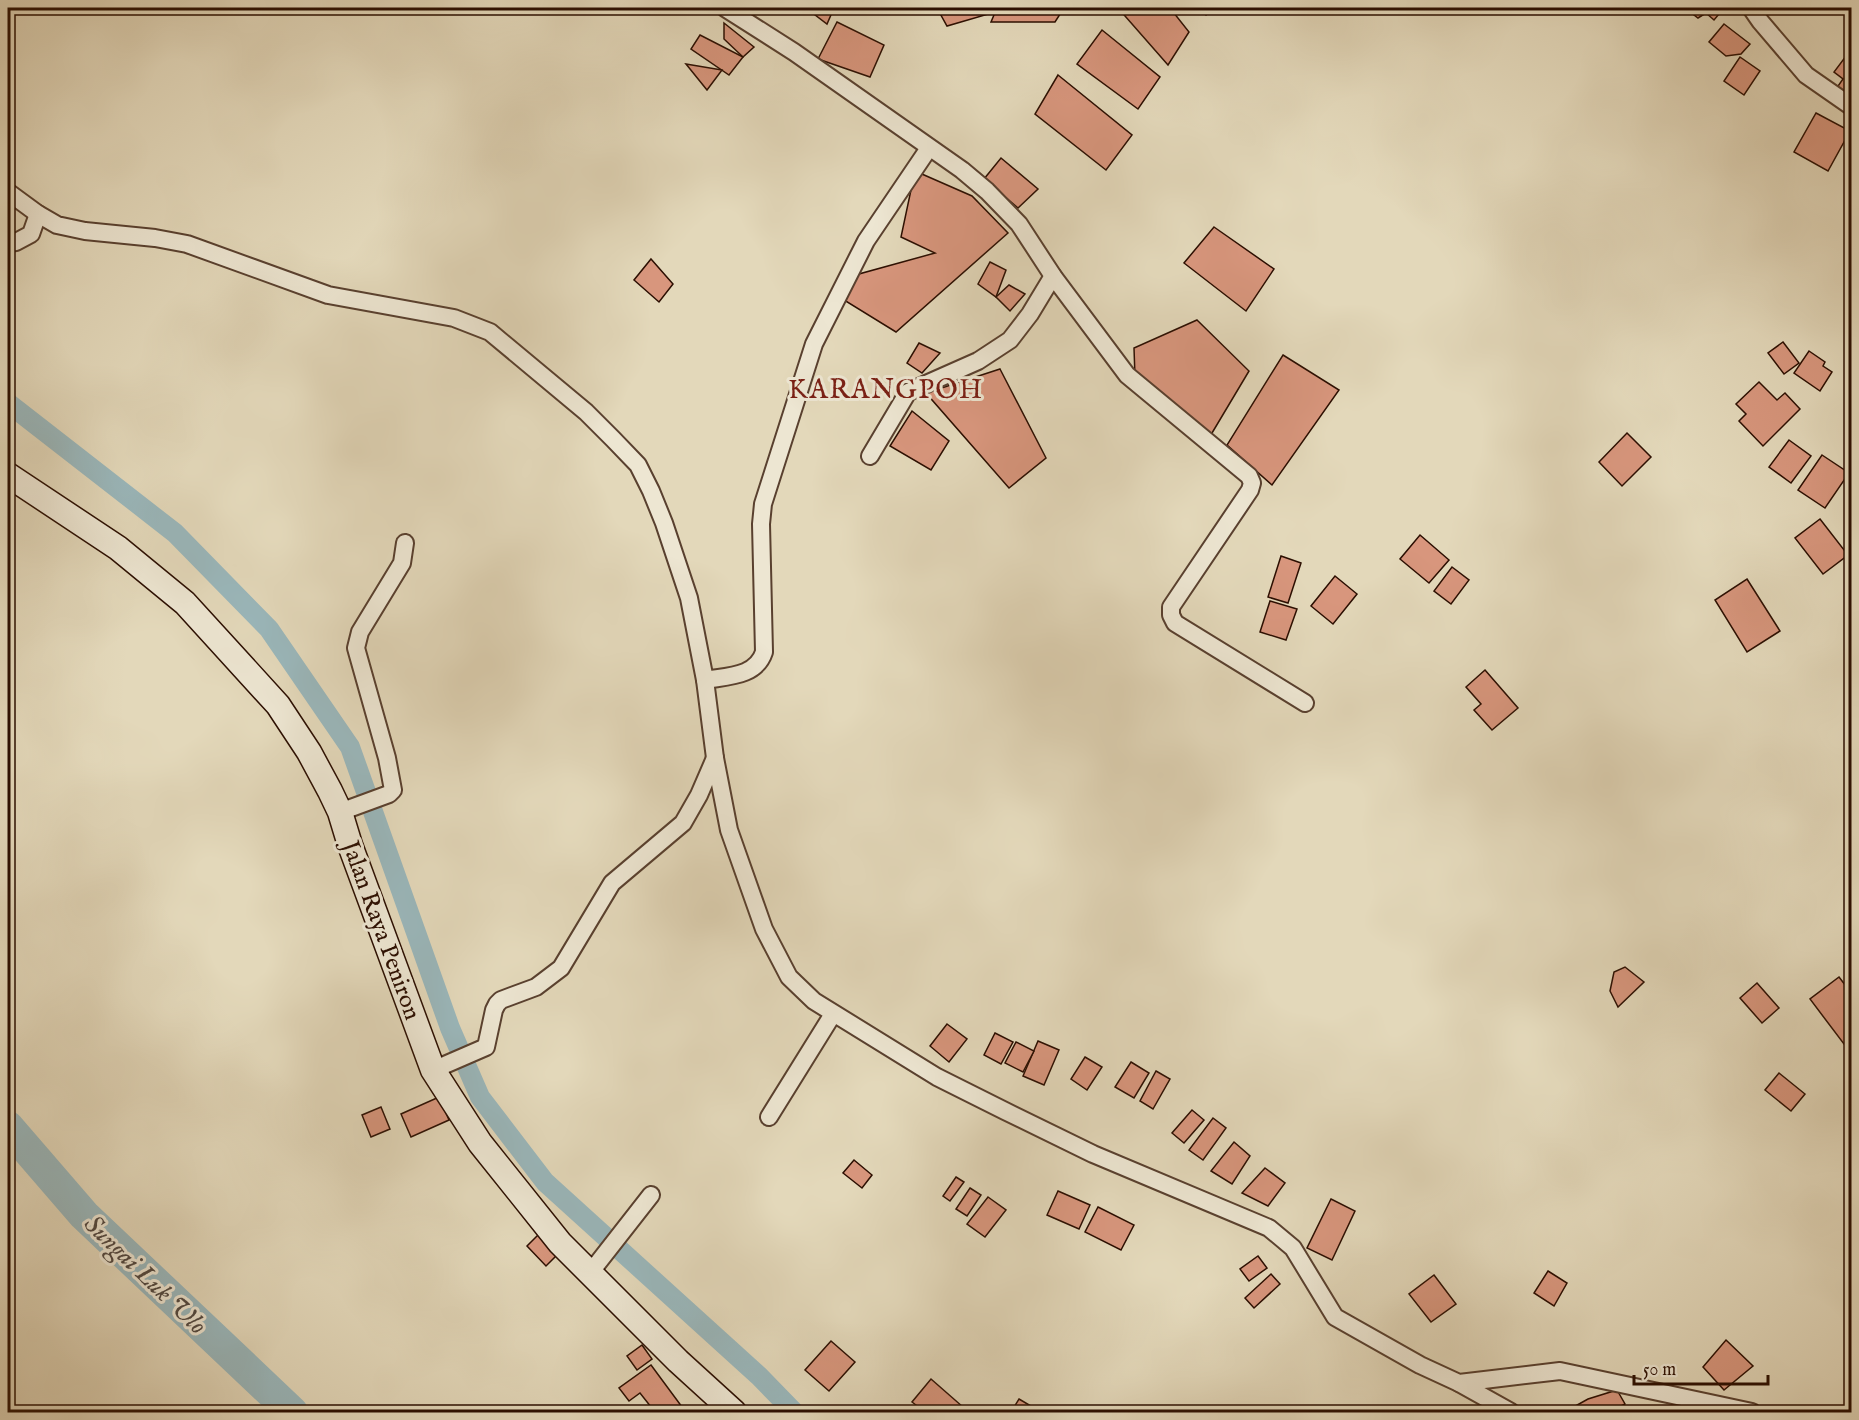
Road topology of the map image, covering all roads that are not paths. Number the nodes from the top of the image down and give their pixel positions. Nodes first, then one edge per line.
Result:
1 (725, 8) edge
2 (1752, 8) edge
3 (1851, 107) edge
4 (929, 148) junction
5 (8, 192) edge
6 (38, 214) junction
7 (8, 243) edge
8 (1053, 276) junction
9 (870, 456) dead end
10 (8, 475) edge
11 (405, 543) dead end
12 (705, 680) junction
13 (1305, 703) dead end
14 (715, 758) junction
15 (350, 808) junction
16 (833, 1014) junction
17 (433, 1070) junction
18 (769, 1117) dead end
19 (651, 1196) dead end
20 (597, 1265) junction
21 (1459, 1383) junction
22 (734, 1413) edge
23 (1512, 1413) edge
24 (1752, 1413) edge

1 - 4 street
2 - 3 street
4 - 8 street
4 - 12 street
5 - 6 street
6 - 7 street
6 - 12 street
8 - 9 street
8 - 13 street
10 - 15 main road, Jalan Raya Peniron
11 - 15 street
12 - 14 street
14 - 16 street
14 - 17 street
15 - 17 main road, Jalan Raya Peniron
16 - 18 street
16 - 21 street
17 - 20 main road, Jalan Raya Peniron
19 - 20 street
20 - 22 main road, Jalan Raya Peniron
21 - 23 street
21 - 24 street

